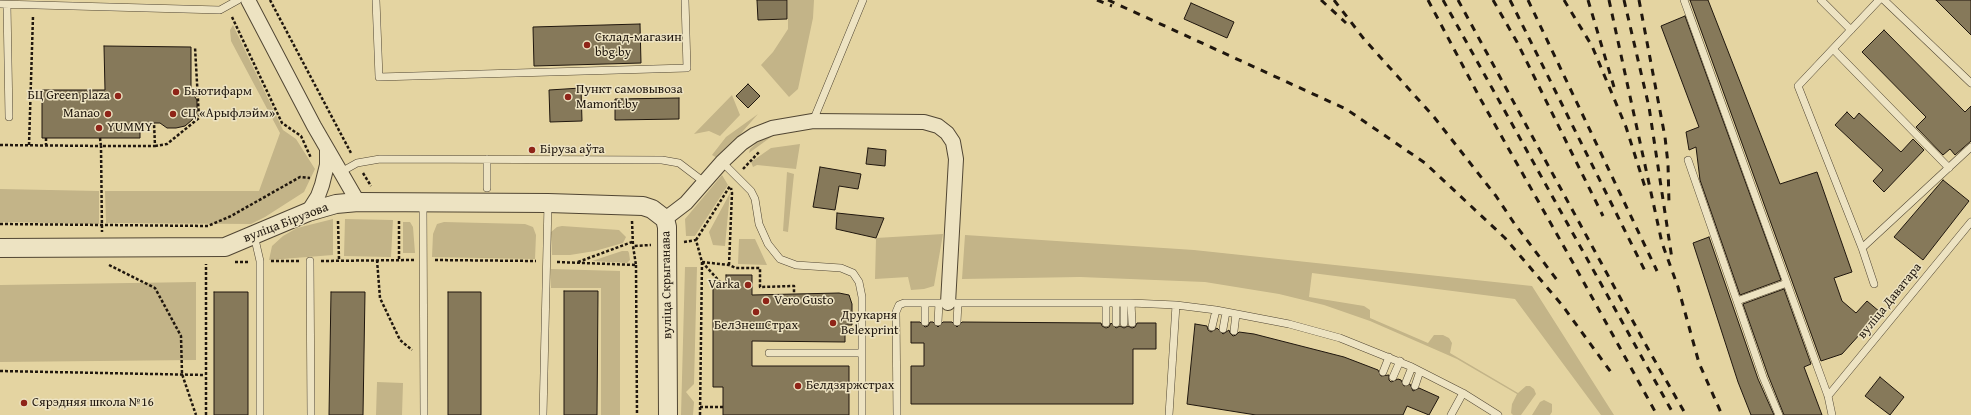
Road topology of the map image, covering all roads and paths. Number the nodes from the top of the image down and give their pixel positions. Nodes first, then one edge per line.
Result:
1 (238, 0) edge
2 (248, 0) edge
3 (270, 0) edge
4 (376, 0) edge
5 (685, 0) edge
6 (863, 0) edge
7 (1684, 0) edge
8 (1821, 0) edge
9 (1879, 0) edge
10 (1884, 0) edge
11 (56, 3) edge
12 (3, 5) edge
13 (33, 6) junction
14 (228, 7) junction
15 (1851, 30) junction
16 (196, 47) dead end
17 (1833, 48) junction
18 (1971, 83) edge
19 (9, 117) dead end
20 (813, 121) junction
21 (154, 123) dead end
22 (46, 138) dead end
23 (100, 138) dead end
24 (0, 145) edge
25 (29, 145) junction
26 (46, 145) junction
27 (101, 146) junction
28 (155, 146) junction
29 (1971, 147) edge
30 (327, 150) junction
31 (487, 159) junction
32 (1688, 160) dead end
33 (313, 161) dead end
34 (722, 162) junction
35 (357, 163) junction
36 (1949, 168) junction
37 (341, 172) junction
38 (314, 178) dead end
39 (704, 182) junction
40 (730, 186) dead end
41 (487, 188) dead end
42 (376, 190) dead end
43 (358, 202) junction
44 (423, 202) junction
45 (548, 203) junction
46 (308, 212) junction
47 (338, 217) dead end
48 (665, 219) junction
49 (399, 221) dead end
50 (1971, 222) edge
51 (0, 224) edge
52 (102, 226) junction
53 (254, 235) junction
54 (632, 242) dead end
55 (668, 244) junction
56 (0, 248) edge
57 (1862, 248) junction
58 (106, 255) junction
59 (339, 260) dead end
60 (377, 260) dead end
61 (399, 260) dead end
62 (423, 260) junction
63 (310, 261) dead end
64 (546, 261) junction
65 (576, 262) junction
66 (702, 262) junction
67 (199, 263) dead end
68 (636, 265) junction
69 (729, 265) junction
70 (721, 283) dead end
71 (1786, 283) junction
72 (1874, 284) dead end
73 (794, 294) dead end
74 (1737, 301) junction
75 (925, 303) junction
76 (948, 303) junction
77 (1127, 303) junction
78 (1106, 304) junction
79 (1116, 304) junction
80 (1176, 305) junction
81 (1216, 310) junction
82 (1226, 312) junction
83 (1236, 314) junction
84 (925, 322) dead end
85 (938, 322) dead end
86 (957, 322) dead end
87 (1106, 323) dead end
88 (1132, 323) dead end
89 (1212, 327) dead end
90 (1223, 329) dead end
91 (1234, 331) dead end
92 (415, 352) dead end
93 (769, 353) dead end
94 (862, 353) junction
95 (1389, 357) junction
96 (1400, 361) junction
97 (1412, 367) junction
98 (0, 371) edge
99 (1420, 371) junction
100 (1382, 372) dead end
101 (182, 374) junction
102 (206, 375) junction
103 (1393, 377) dead end
104 (1406, 382) dead end
105 (1415, 386) dead end
106 (1463, 393) junction
107 (1828, 396) junction
108 (700, 407) junction
109 (723, 407) dead end
110 (196, 415) edge
111 (206, 415) edge
112 (260, 415) edge
113 (311, 415) edge
114 (424, 415) edge
115 (543, 415) edge
116 (637, 415) edge
117 (668, 415) edge
118 (700, 415) edge
119 (862, 415) edge
120 (897, 415) edge
121 (1169, 415) edge
122 (1451, 415) edge
123 (1498, 415) edge
124 (1778, 415) edge
125 (1832, 415) edge

1 - 14 lane
2 - 30 street
3 - 35 path
4 - 5 lane
6 - 20 lane
7 - 71 lane
8 - 15 lane
9 - 15 lane
10 - 18 lane
11 - 13 lane
11 - 14 lane
12 - 13 lane
12 - 19 lane
13 - 25 path
14 - 33 path
15 - 17 lane
16 - 28 path
17 - 36 lane
17 - 57 lane
20 - 34 street, вуліца Скрыганава
20 - 76 street, вуліца Скрыганава
21 - 28 path
22 - 26 path
23 - 27 path
24 - 25 path
25 - 26 path
26 - 27 path
27 - 28 path
27 - 52 path
29 - 36 lane
30 - 37 street
30 - 46 street
31 - 35 lane
31 - 39 lane
31 - 41 lane
32 - 74 lane
34 - 39 street, вуліца Скрыганава
34 - 94 lane
35 - 37 lane
35 - 42 path
36 - 57 lane
37 - 43 street
38 - 52 path
39 - 48 street, вуліца Скрыганава
40 - 69 path
43 - 44 street, вуліца Бірузова
43 - 46 street, вуліца Бірузова
44 - 45 street, вуліца Бірузова
44 - 62 lane
45 - 48 street, вуліца Бірузова
45 - 64 lane
46 - 53 street, вуліца Бірузова
47 - 59 path
48 - 55 street, вуліца Скрыганава
49 - 61 path
50 - 107 lane, вуліца Даватара
51 - 52 path
52 - 58 path
53 - 58 street, вуліца Бірузова
53 - 112 lane
54 - 65 path
55 - 66 path
55 - 68 path
55 - 117 street, вуліца Скрыганава
56 - 58 street, вуліца Бірузова
57 - 72 lane
58 - 101 path
60 - 92 path
62 - 64 path
62 - 114 lane
63 - 113 lane
64 - 65 path
64 - 115 lane
65 - 68 path
66 - 69 path
66 - 70 path
66 - 108 path
67 - 102 path
68 - 116 path
69 - 73 path
71 - 74 lane
71 - 107 lane
74 - 124 lane
75 - 76 lane
75 - 84 lane
75 - 120 lane
76 - 78 lane
76 - 85 lane
76 - 86 lane
77 - 79 lane
77 - 79 lane
77 - 80 lane
77 - 88 lane
78 - 79 lane
78 - 87 lane
80 - 81 lane
80 - 121 lane
81 - 82 lane
81 - 89 lane
82 - 83 lane
82 - 90 lane
83 - 91 lane
83 - 95 lane
93 - 94 lane
94 - 119 lane
95 - 96 lane
95 - 100 lane
96 - 97 lane
96 - 103 lane
97 - 99 lane
97 - 104 lane
98 - 101 path
99 - 105 lane
99 - 106 lane
101 - 102 path
101 - 110 path
102 - 111 path
106 - 122 lane
106 - 123 lane
107 - 125 lane
108 - 109 path
108 - 118 path

